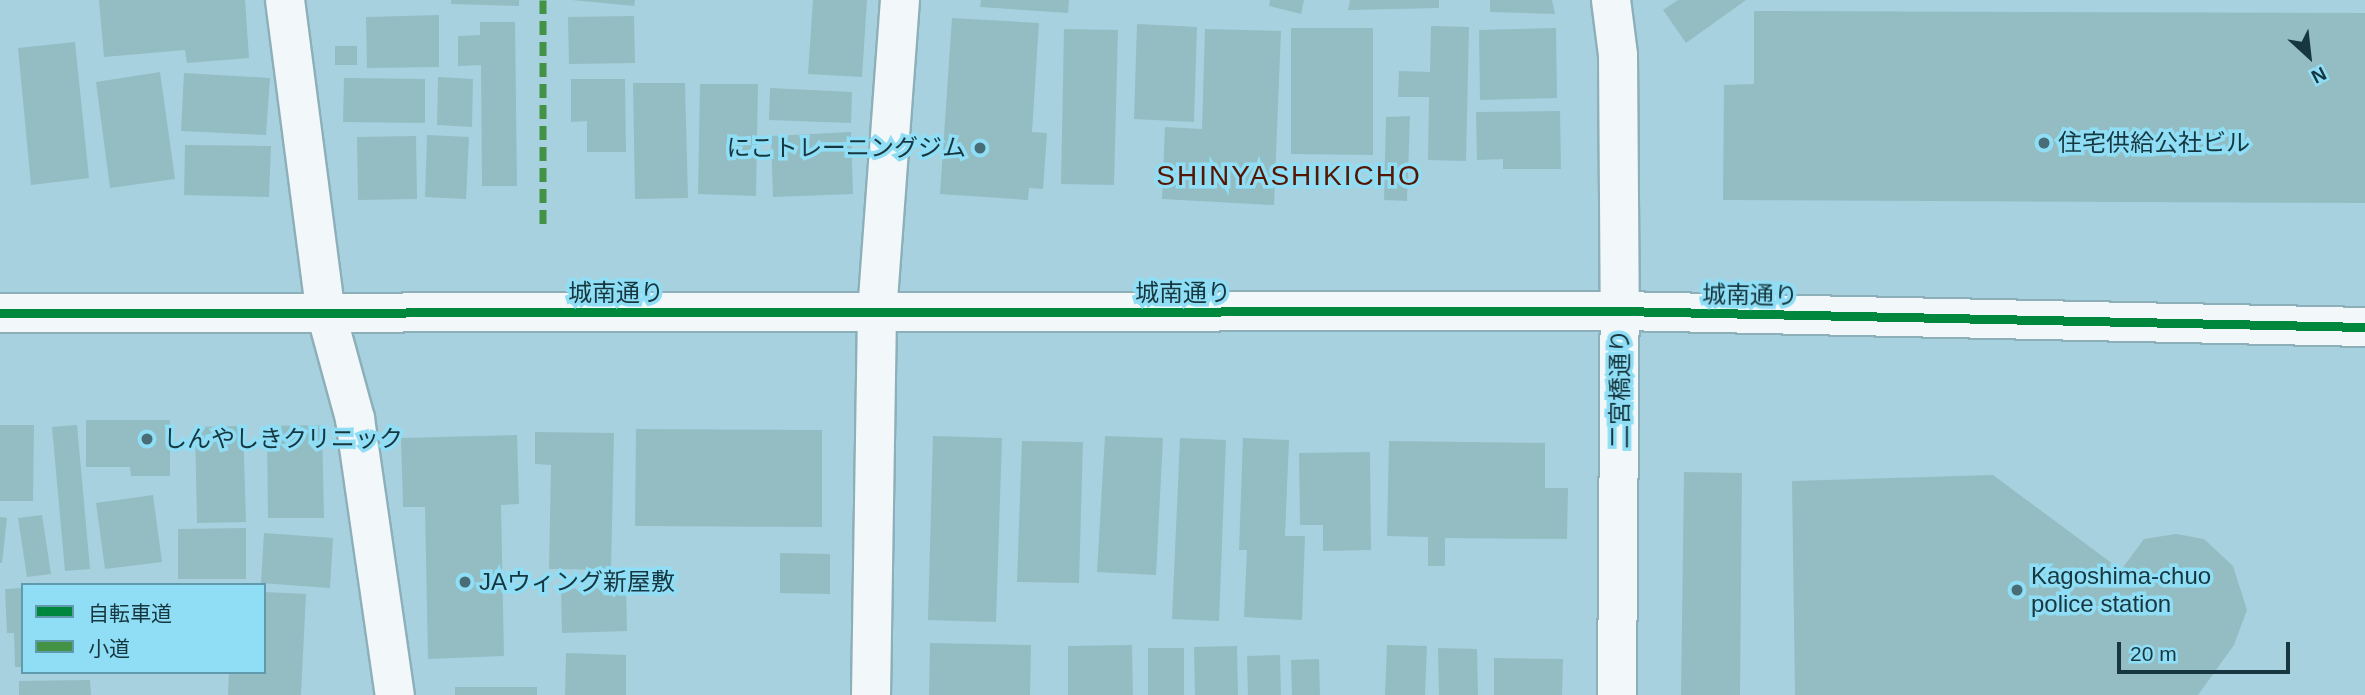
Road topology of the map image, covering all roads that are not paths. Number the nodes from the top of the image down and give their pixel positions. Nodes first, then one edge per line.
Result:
1 (285, 0) edge
2 (900, 0) edge
3 (1611, 0) edge
4 (325, 309) junction
5 (1620, 311) junction
6 (0, 313) edge
7 (877, 313) junction
8 (2365, 327) edge
9 (395, 695) edge
10 (871, 695) edge
11 (1616, 695) edge

1 - 4 street
2 - 7 street
3 - 5 street, 二宮橋通り
4 - 6 street, 城南通り
4 - 7 street, 城南通り
4 - 9 street
5 - 7 street, 城南通り
5 - 8 street, 城南通り
5 - 11 street, 二宮橋通り
7 - 10 street

